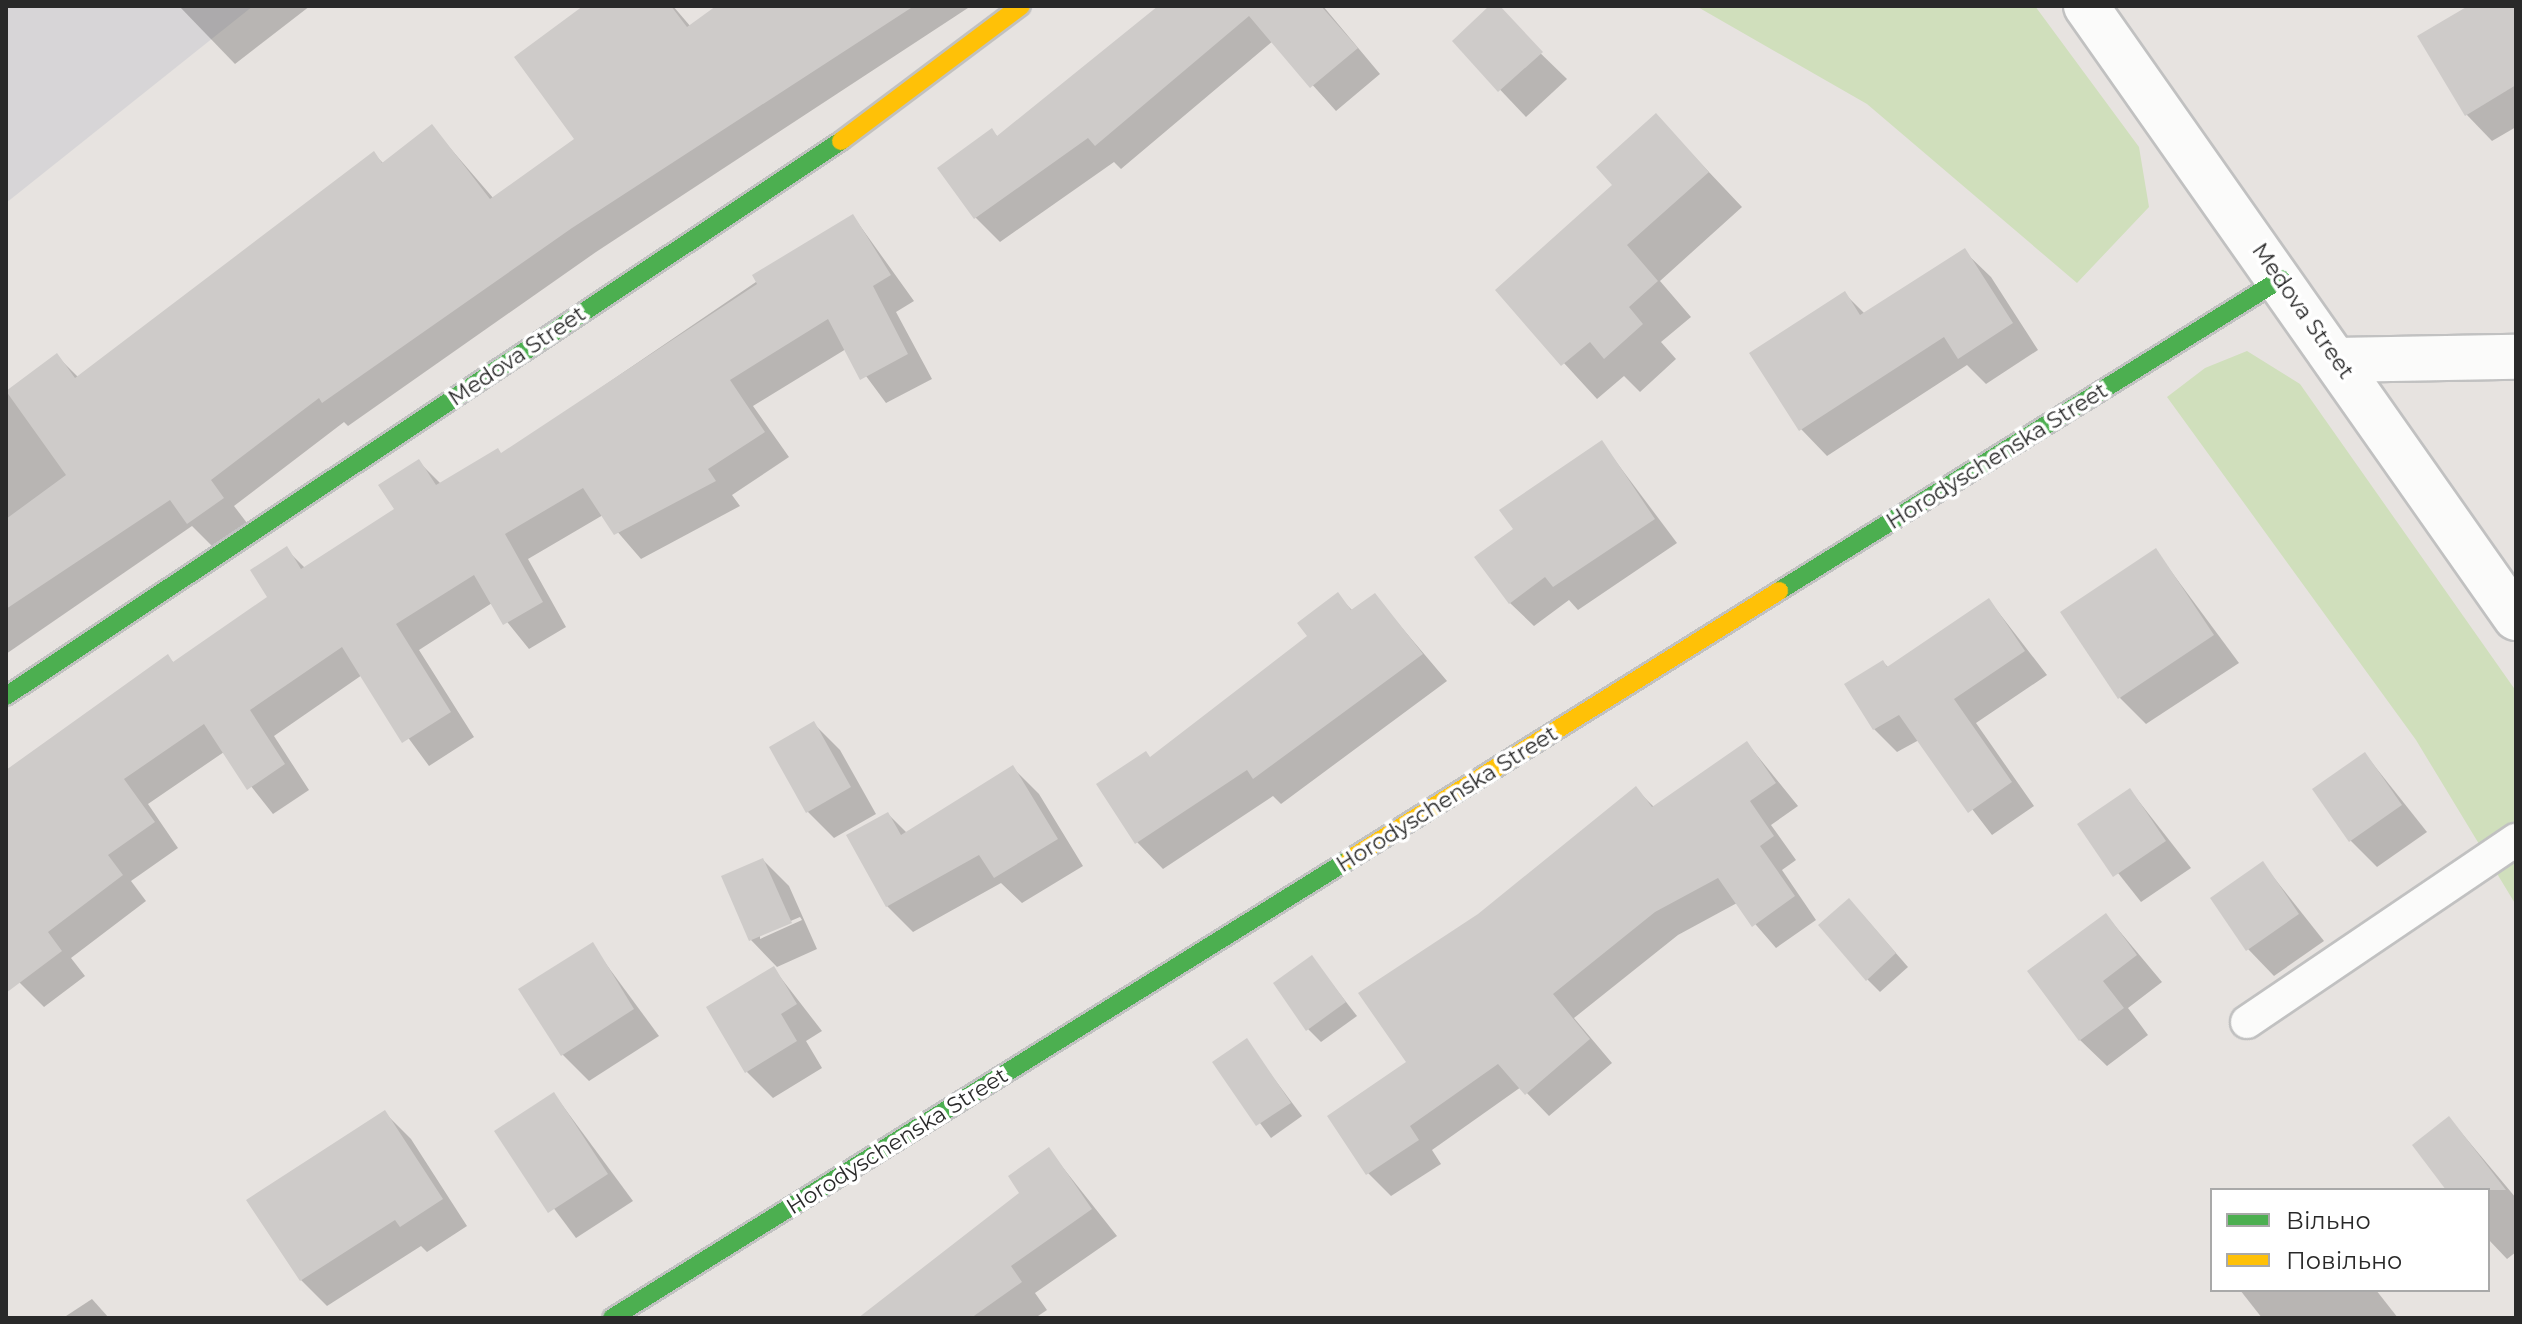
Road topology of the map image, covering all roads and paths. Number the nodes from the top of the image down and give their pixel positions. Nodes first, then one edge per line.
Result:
1 (1021, 6) edge
2 (2086, 6) edge
3 (2281, 279) junction
4 (2516, 357) edge
5 (2336, 360) junction
6 (2516, 618) edge
7 (6, 696) edge
8 (2516, 840) edge
9 (2247, 1022) dead end
10 (612, 1318) edge

1 - 7 street, Medova Street
2 - 3 street, Medova Street
3 - 5 street, Medova Street
3 - 10 street, Horodyschenska Street
4 - 5 street
5 - 6 street, Medova Street
8 - 9 lane

